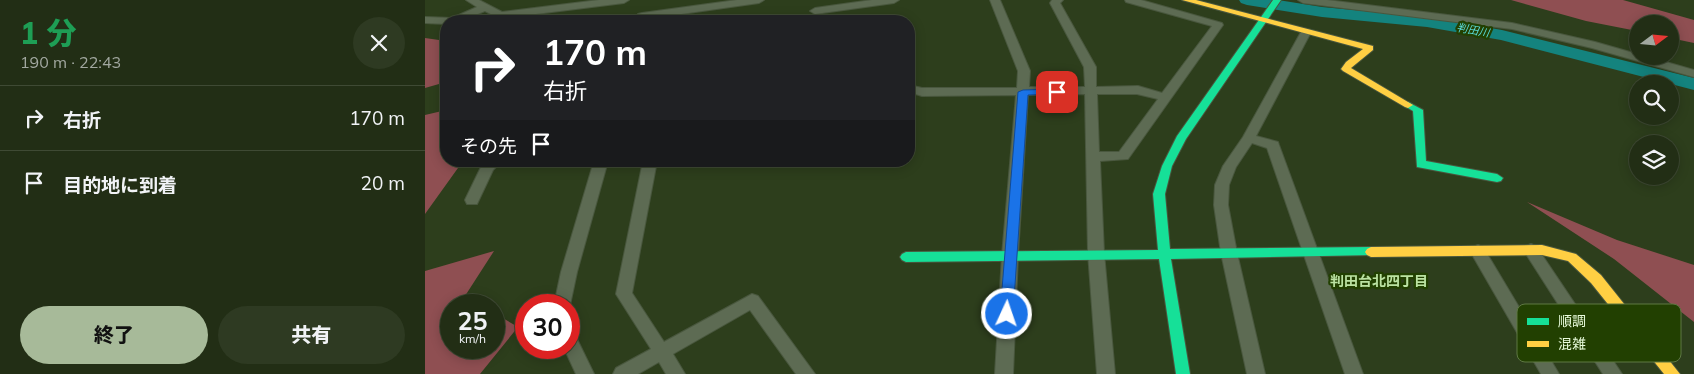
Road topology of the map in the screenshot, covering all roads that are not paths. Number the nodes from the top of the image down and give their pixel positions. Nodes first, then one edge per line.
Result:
1 (471, 0) edge
2 (624, 0) edge
3 (759, 0) edge
4 (894, 0) edge
5 (995, 0) edge
6 (1058, 0) edge
7 (1130, 0) edge
8 (1186, 0) edge
9 (1303, 0) edge
10 (1273, 5) edge
11 (486, 8) junction
12 (815, 11) edge
13 (468, 15) edge
14 (501, 15) joint
15 (649, 15) edge
16 (425, 20) edge
17 (1263, 20) junction
18 (440, 21) edge
19 (1307, 32) junction
20 (1694, 74) edge
21 (915, 90) edge
22 (1091, 91) junction
23 (1023, 92) junction
24 (1166, 98) junction
25 (1249, 138) junction
26 (1094, 156) junction
27 (488, 167) edge
28 (599, 167) edge
29 (649, 167) edge
30 (1497, 178) dead end
31 (472, 200) dead end
32 (1531, 250) junction
33 (1478, 251) junction
34 (1311, 252) junction
35 (1229, 253) junction
36 (1096, 254) junction
37 (1163, 254) junction
38 (1010, 255) junction
39 (906, 257) dead end
40 (564, 294) edge
41 (1567, 304) edge
42 (1616, 304) edge
43 (1517, 318) edge
44 (663, 350) junction
45 (578, 359) edge
46 (1543, 362) edge
47 (1605, 362) edge
48 (1663, 362) edge
49 (585, 374) edge
50 (622, 374) edge
51 (676, 374) edge
52 (806, 374) edge
53 (1004, 374) edge
54 (1105, 374) edge
55 (1183, 374) edge
56 (1255, 374) edge
57 (1354, 374) edge
58 (1550, 374) edge
59 (1613, 374) edge
60 (1673, 374) edge

1 - 11 street
2 - 14 street
3 - 15 street
4 - 12 street
5 - 23 street
6 - 22 street
7 - 24 street
8 - 17 street
9 - 20 street
10 - 17 street
11 - 13 street
11 - 14 street
16 - 18 street
17 - 19 street
17 - 37 street
19 - 25 street
19 - 30 street
21 - 23 street
22 - 23 street
22 - 24 street
22 - 26 street
23 - 38 street
24 - 26 street
25 - 34 street
25 - 35 street
26 - 36 street
27 - 31 street
28 - 40 street
29 - 44 street
32 - 33 street
32 - 41 street
32 - 42 street
33 - 34 street
33 - 43 street
34 - 35 street
34 - 57 street
35 - 37 street
35 - 56 street
36 - 37 street
36 - 38 street
36 - 54 street
37 - 55 street
38 - 39 street
38 - 53 street
44 - 50 street
44 - 51 street
44 - 52 street
45 - 49 street
46 - 58 street
47 - 59 street
48 - 60 street

